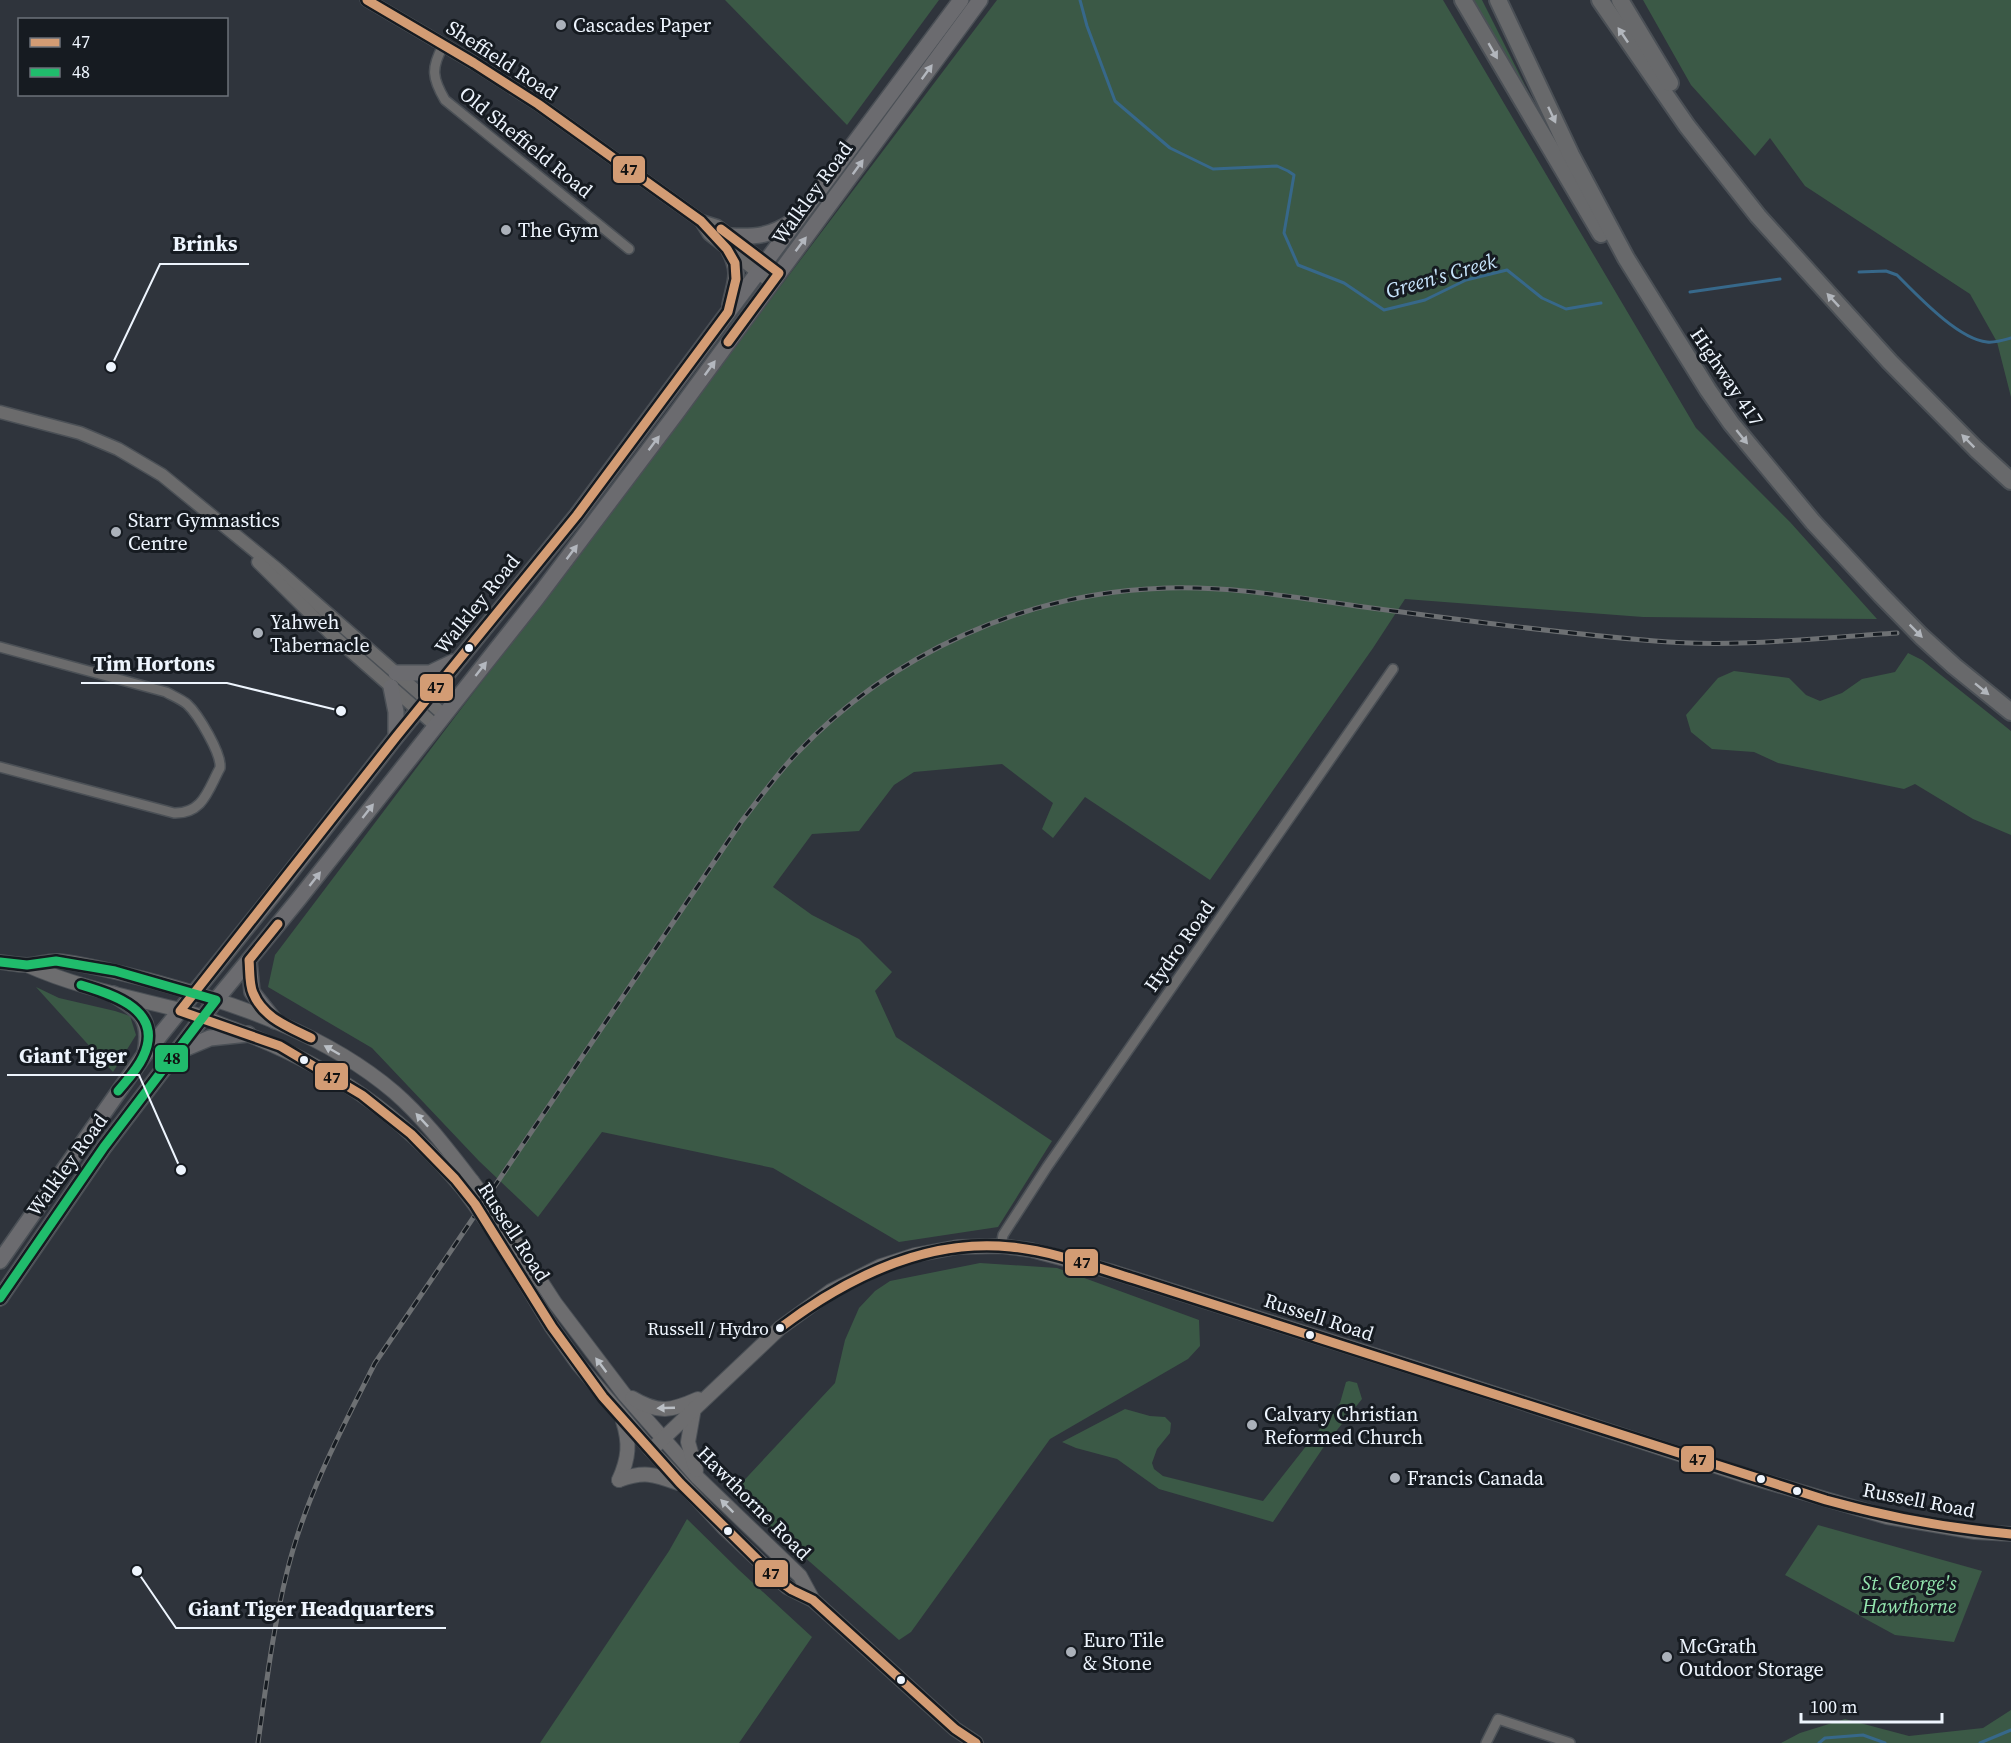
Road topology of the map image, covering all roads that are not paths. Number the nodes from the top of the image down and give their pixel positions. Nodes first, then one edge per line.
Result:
1 (367, 0) edge
2 (961, 0) edge
3 (980, 0) edge
4 (1463, 0) edge
5 (1498, 0) edge
6 (1600, 0) edge
7 (1620, 0) edge
8 (443, 46) junction
9 (800, 216) junction
10 (1758, 216) junction
11 (730, 243) junction
12 (629, 249) dead end
13 (761, 267) junction
14 (775, 278) junction
15 (728, 312) junction
16 (1708, 390) junction
17 (0, 412) edge
18 (2011, 481) edge
19 (0, 647) edge
20 (459, 659) junction
21 (1393, 669) dead end
22 (394, 680) junction
23 (422, 706) junction
24 (2011, 712) edge
25 (440, 720) junction
26 (396, 736) junction
27 (0, 767) edge
28 (249, 960) junction
29 (0, 962) edge
30 (27, 965) junction
31 (195, 993) junction
32 (112, 994) junction
33 (216, 1000) junction
34 (180, 1011) junction
35 (203, 1017) junction
36 (275, 1021) junction
37 (248, 1034) junction
38 (176, 1052) junction
39 (145, 1054) junction
40 (468, 1185) junction
41 (500, 1230) junction
42 (1001, 1246) junction
43 (0, 1261) edge
44 (0, 1298) edge
45 (624, 1394) junction
46 (708, 1394) junction
47 (694, 1408) junction
48 (621, 1416) junction
49 (663, 1438) junction
50 (651, 1450) junction
51 (698, 1478) junction
52 (681, 1484) junction
53 (2011, 1534) edge
54 (813, 1600) junction
55 (955, 1730) junction
56 (965, 1743) edge
57 (976, 1743) edge
58 (1486, 1743) edge
59 (1570, 1743) edge

1 - 8 street, Sheffield Road
2 - 9 main road, Walkley Road
14 -> 3 main road, Walkley Road
4 -> 16 highway
5 -> 16 highway, Highway 417
10 -> 6 highway
7 - 10 highway
8 - 11 street, Sheffield Road
8 - 12 street, Old Sheffield Road
9 - 11 main road
9 - 13 main road, Walkley Road
18 -> 10 highway
11 - 13 street, Sheffield Road
11 - 15 main road
13 - 14 street, Sheffield Road
13 - 15 main road, Walkley Road
25 -> 14 main road, Walkley Road
15 - 20 main road, Walkley Road
16 -> 24 highway, Highway 417
17 - 22 street
19 - 27 street
20 - 22 main road
20 - 23 main road, Walkley Road
21 - 42 street, Hydro Road
22 - 23 street
22 - 26 main road
23 - 25 street
23 - 26 main road, Walkley Road
28 -> 25 main road, Walkley Road
26 - 31 main road, Walkley Road
28 - 33 main road, Walkley Road
28 - 36 main road
29 - 30 main road, Russell Road
30 - 31 main road, Russell Road
30 - 32 main road, Russell Road
31 - 33 main road, Russell Road
31 - 34 main road, Walkley Road
32 - 34 main road, Russell Road
32 - 39 main road
33 - 35 main road, Walkley Road
33 - 36 main road, Russell Road
34 - 35 main road, Russell Road
34 - 39 main road, Walkley Road
35 - 37 main road, Russell Road
35 - 38 main road, Walkley Road
40 -> 36 main road, Russell Road
37 - 38 main road
37 - 40 main road, Russell Road
38 - 44 main road, Walkley Road
39 - 43 main road, Walkley Road
40 - 41 main road, Russell Road, bridge
45 -> 41 main road, Russell Road
41 - 48 main road, Russell Road
42 - 46 main road, Russell Road
42 - 53 main road, Russell Road
46 -> 45 main road
45 - 49 main road, Russell Road
46 - 47 main road, Russell Road
47 - 49 main road, Russell Road
47 - 51 main road
48 - 50 main road, Russell Road
48 - 52 main road
49 - 50 main road, Russell Road
49 - 51 main road, Hawthorne Road
50 - 52 main road, Hawthorne Road
54 -> 51 main road, Hawthorne Road
52 - 54 main road, Hawthorne Road
54 - 55 main road, Hawthorne Road
55 - 56 main road, Hawthorne Road
55 - 57 main road, Hawthorne Road
58 - 59 street

